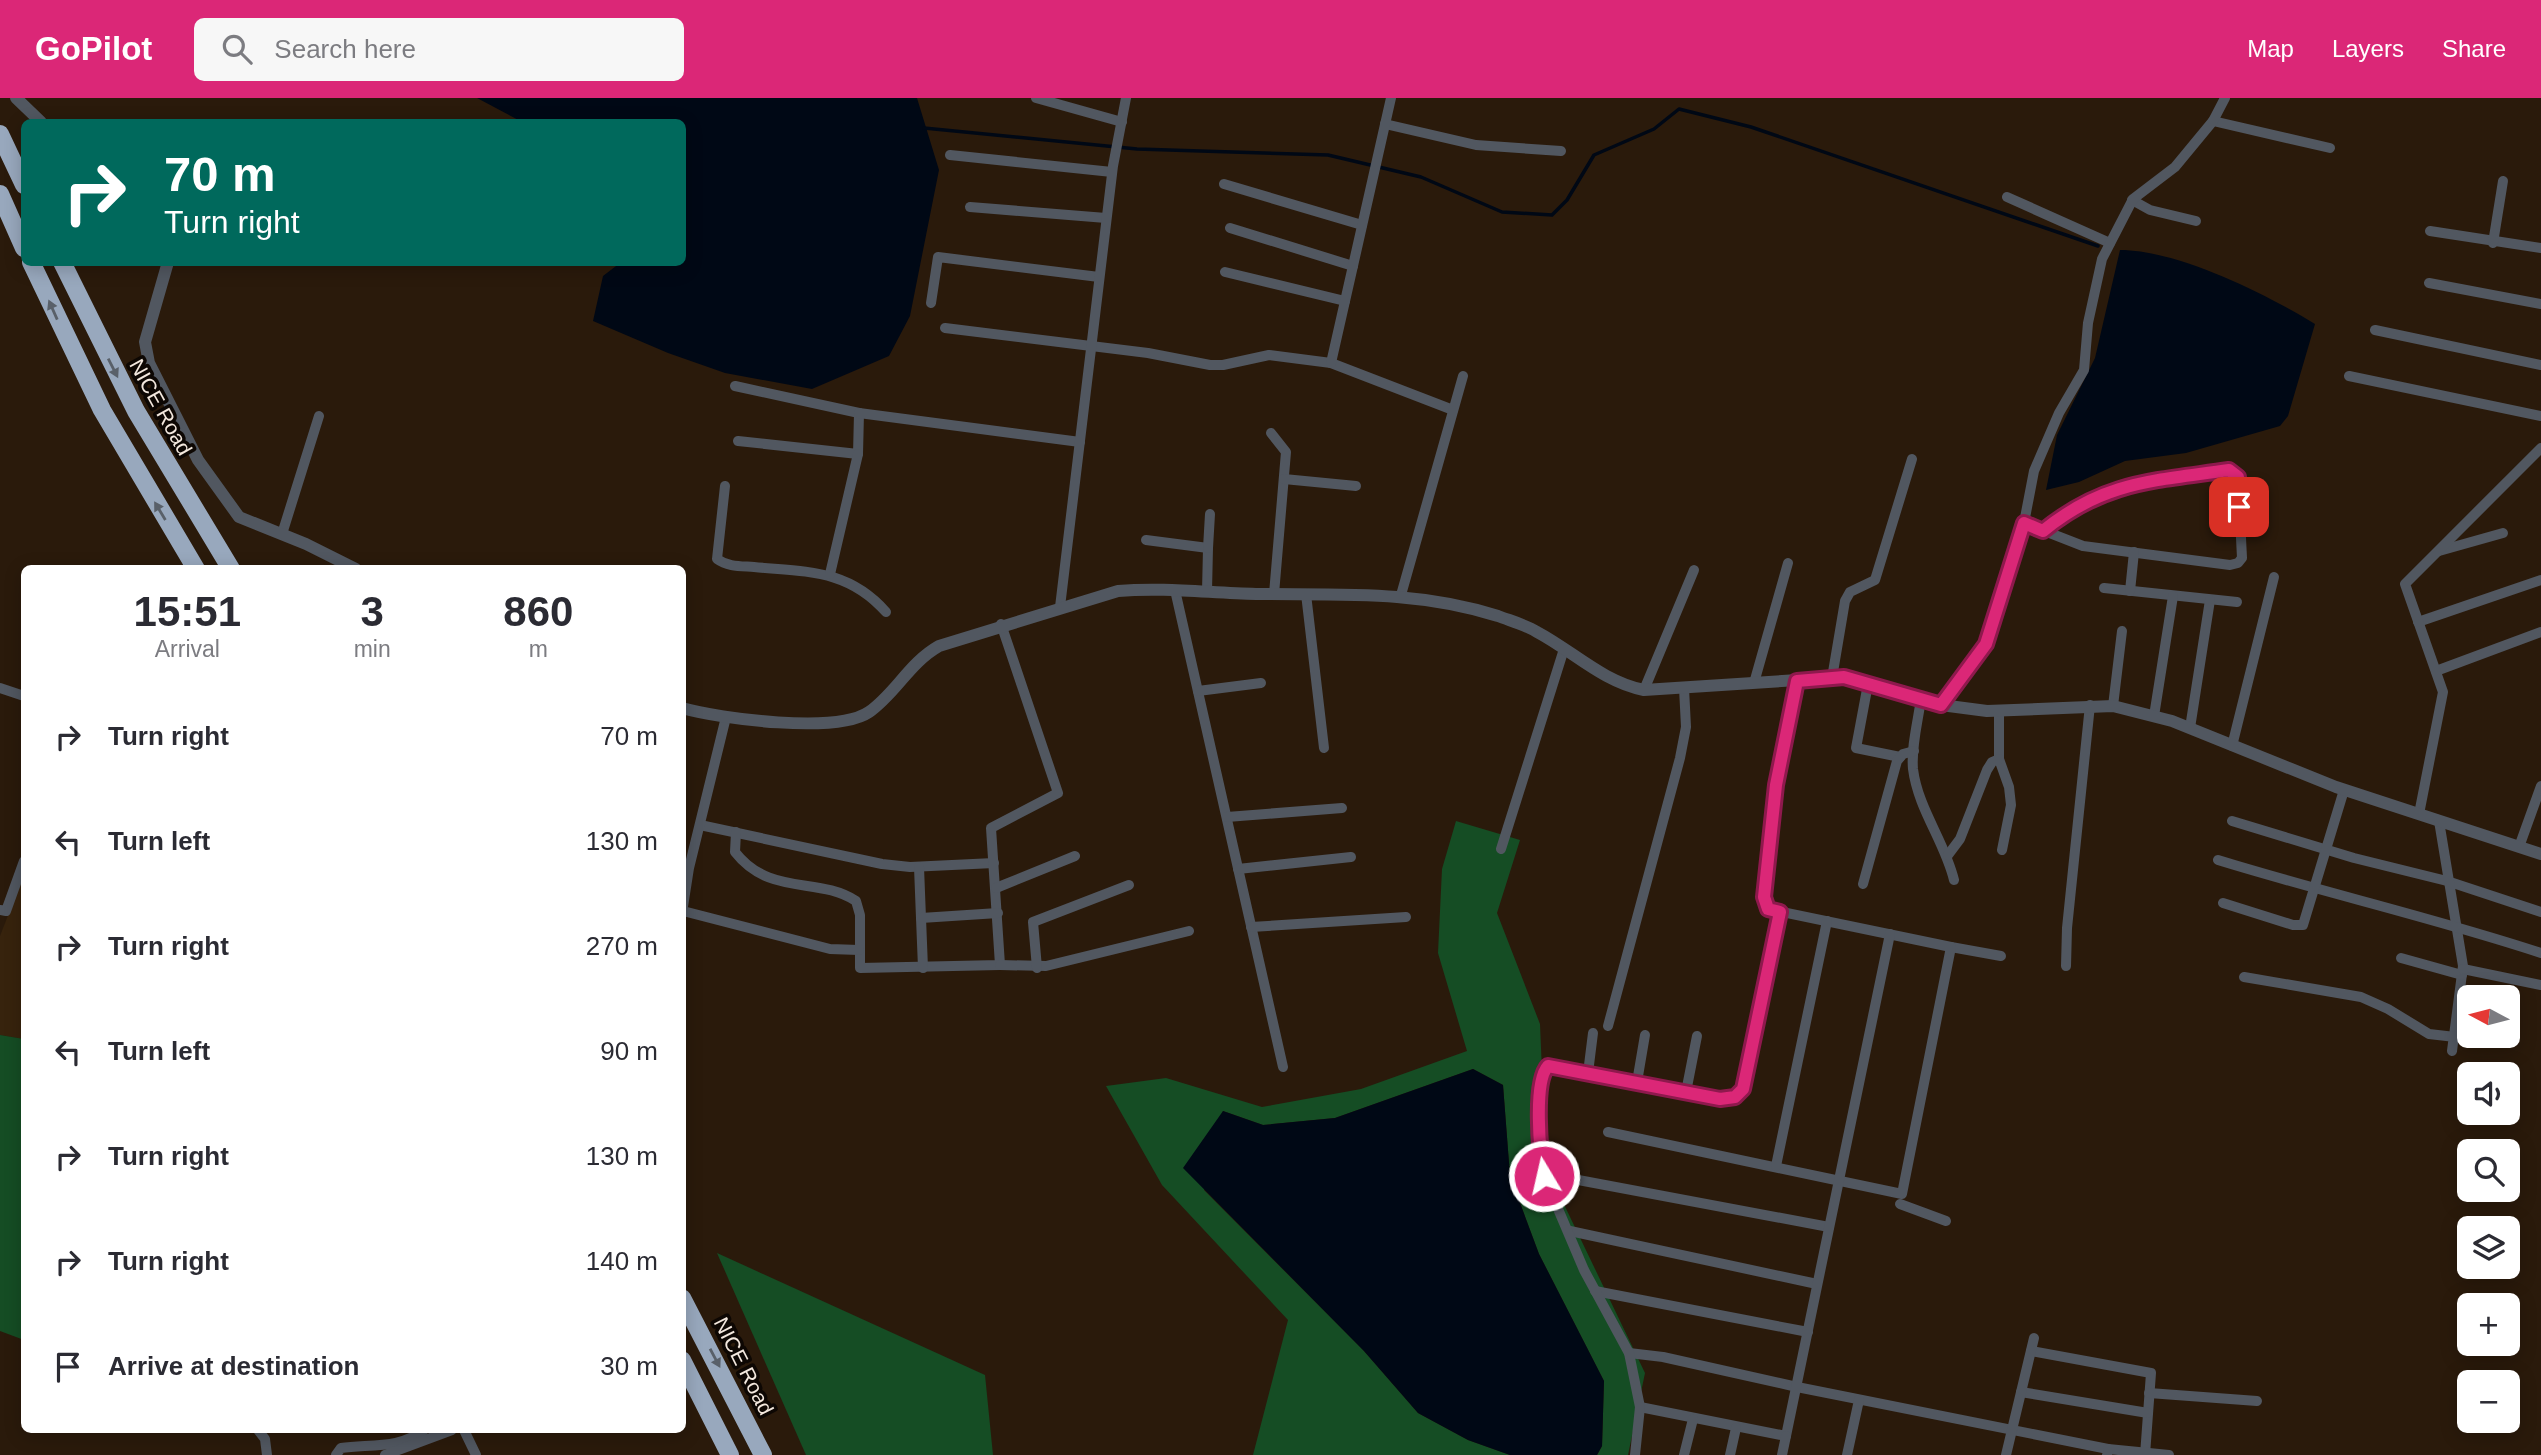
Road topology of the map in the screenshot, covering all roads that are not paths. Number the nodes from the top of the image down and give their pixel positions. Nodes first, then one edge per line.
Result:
1 (16, 98) edge
2 (1036, 98) edge
3 (1126, 98) edge
4 (1391, 98) edge
5 (2225, 98) edge
6 (38, 119) edge
7 (2213, 121) junction
8 (1122, 122) junction
9 (1385, 124) junction
10 (0, 134) edge
11 (2330, 148) dead end
12 (1561, 151) dead end
13 (950, 155) dead end
14 (1112, 173) junction
15 (21, 179) edge
16 (2503, 181) dead end
17 (1224, 184) dead end
18 (0, 194) edge
19 (2007, 197) dead end
20 (2132, 200) junction
21 (970, 208) dead end
22 (1106, 218) junction
23 (2196, 221) dead end
24 (1362, 225) junction
25 (1230, 228) dead end
26 (2430, 231) dead end
27 (21, 241) edge
28 (2110, 243) junction
29 (2493, 243) junction
30 (2541, 248) edge
31 (33, 266) edge
32 (63, 266) edge
33 (167, 266) edge
34 (1353, 266) junction
35 (1225, 272) dead end
36 (1099, 277) junction
37 (2428, 283) dead end
38 (1345, 301) junction
39 (931, 303) dead end
40 (2541, 304) edge
41 (945, 328) dead end
42 (2375, 330) dead end
43 (1091, 346) junction
44 (1331, 363) junction
45 (2541, 365) edge
46 (1463, 376) dead end
47 (2349, 376) dead end
48 (735, 386) dead end
49 (1453, 410) junction
50 (859, 413) junction
51 (319, 416) dead end
52 (2541, 416) edge
53 (1271, 433) dead end
54 (738, 441) dead end
55 (1080, 442) junction
56 (2541, 448) edge
57 (858, 454) junction
58 (1912, 459) dead end
59 (1284, 479) junction
60 (724, 486) dead end
61 (1356, 486) dead end
62 (1210, 514) dead end
63 (2024, 523) junction
64 (2043, 531) junction
65 (2503, 533) dead end
66 (282, 534) junction
67 (1146, 540) dead end
68 (1208, 548) junction
69 (2134, 552) junction
70 (2438, 552) junction
71 (1788, 563) dead end
72 (194, 565) edge
73 (228, 565) edge
74 (348, 565) edge
75 (1694, 570) dead end
76 (830, 574) junction
77 (2274, 577) dead end
78 (2541, 580) edge
79 (2104, 588) dead end
80 (1175, 590) junction
81 (2130, 591) junction
82 (1207, 592) junction
83 (1274, 594) junction
84 (1306, 594) junction
85 (1401, 595) junction
86 (2173, 596) junction
87 (2210, 600) junction
88 (2237, 602) dead end
89 (1060, 607) junction
90 (886, 612) dead end
91 (2418, 622) junction
92 (1001, 624) junction
93 (2122, 631) dead end
94 (2541, 632) edge
95 (1564, 649) junction
96 (2436, 671) junction
97 (1832, 678) junction
98 (1797, 681) junction
99 (1261, 683) dead end
100 (1754, 683) junction
101 (1868, 684) junction
102 (0, 688) edge
103 (1684, 688) junction
104 (1644, 690) junction
105 (1198, 691) junction
106 (21, 695) edge
107 (1921, 699) junction
108 (1941, 705) junction
109 (2091, 705) junction
110 (2113, 706) junction
111 (686, 709) edge
112 (1999, 712) junction
113 (2154, 716) junction
114 (726, 717) junction
115 (2190, 728) junction
116 (2232, 746) junction
117 (1324, 748) dead end
118 (1914, 751) junction
119 (1900, 757) junction
120 (1999, 759) junction
121 (2541, 786) edge
122 (2344, 790) junction
123 (1342, 808) dead end
124 (2419, 814) junction
125 (1227, 817) junction
126 (2232, 821) dead end
127 (2439, 821) junction
128 (700, 825) junction
129 (736, 832) junction
130 (2519, 847) junction
131 (2326, 848) junction
132 (1501, 849) dead end
133 (2003, 850) dead end
134 (2541, 854) edge
135 (1948, 855) junction
136 (1075, 856) dead end
137 (1351, 857) dead end
138 (2218, 860) dead end
139 (994, 863) junction
140 (919, 867) junction
141 (21, 869) edge
142 (1238, 869) junction
143 (1954, 880) dead end
144 (2447, 881) junction
145 (1863, 884) dead end
146 (1129, 885) dead end
147 (996, 888) junction
148 (2313, 890) junction
149 (686, 897) edge
150 (2222, 903) dead end
151 (0, 910) edge
152 (998, 912) junction
153 (1780, 912) junction
154 (2541, 912) edge
155 (686, 913) edge
156 (1406, 917) dead end
157 (921, 918) junction
158 (1827, 921) junction
159 (1251, 927) junction
160 (2458, 928) junction
161 (1189, 931) dead end
162 (1890, 934) junction
163 (1951, 947) junction
164 (859, 950) junction
165 (2541, 953) edge
166 (2001, 956) dead end
167 (2401, 958) dead end
168 (1000, 965) junction
169 (2066, 966) dead end
170 (923, 968) junction
171 (1037, 968) junction
172 (2463, 972) junction
173 (2244, 977) dead end
174 (2541, 985) edge
175 (1608, 1026) dead end
176 (1593, 1033) dead end
177 (1645, 1035) dead end
178 (1697, 1035) dead end
179 (2455, 1037) junction
180 (2452, 1051) dead end
181 (1283, 1067) dead end
182 (1587, 1073) junction
183 (1637, 1082) junction
184 (1686, 1092) junction
185 (1608, 1132) dead end
186 (1776, 1166) junction
187 (1544, 1176) junction
188 (1839, 1180) junction
189 (1900, 1204) dead end
190 (1946, 1221) dead end
191 (1829, 1227) junction
192 (1570, 1231) junction
193 (1817, 1284) junction
194 (1595, 1291) junction
195 (686, 1306) edge
196 (1808, 1332) junction
197 (2034, 1338) dead end
198 (2031, 1351) junction
199 (1629, 1353) junction
200 (686, 1368) edge
201 (1797, 1387) junction
202 (2021, 1392) junction
203 (2150, 1394) junction
204 (1859, 1400) junction
205 (2257, 1401) dead end
206 (1640, 1407) junction
207 (2148, 1413) junction
208 (1693, 1419) junction
209 (1736, 1428) junction
210 (2012, 1430) junction
211 (260, 1433) edge
212 (420, 1433) edge
213 (444, 1433) edge
214 (465, 1433) edge
215 (1786, 1436) junction
216 (2107, 1452) edge
217 (2145, 1454) edge
218 (267, 1455) edge
219 (336, 1455) edge
220 (384, 1455) edge
221 (476, 1455) edge
222 (730, 1455) edge
223 (763, 1455) edge
224 (1635, 1455) edge
225 (1684, 1455) edge
226 (1730, 1455) edge
227 (1782, 1455) edge
228 (1847, 1455) edge
229 (2006, 1455) edge
230 (2169, 1455) edge

1 - 6 street
2 - 8 street
3 - 8 street
4 - 9 street
5 - 7 street
7 - 11 street
7 - 20 street
8 - 14 street
9 - 12 street
9 - 24 street
10 - 15 highway
13 - 14 street
14 - 22 street
16 - 29 street
17 - 24 street
18 - 27 highway
19 - 28 street
20 - 23 street
20 - 28 street
21 - 22 street
22 - 36 street
24 - 34 street
25 - 34 street
26 - 29 street
28 - 63 street
29 - 30 street
72 -> 31 highway
32 -> 73 highway, NICE Road
33 - 66 street
34 - 38 street
35 - 38 street
36 - 39 street
36 - 43 street
37 - 40 street
38 - 44 street
41 - 43 street
42 - 45 street
43 - 44 street
43 - 55 street
44 - 49 street
46 - 49 street
47 - 52 street
48 - 50 street
49 - 85 street
50 - 55 street
50 - 57 street
51 - 66 street
53 - 59 street
54 - 57 street
55 - 89 street
56 - 70 street
57 - 76 street
58 - 97 street
59 - 61 street
59 - 83 street
60 - 76 street
62 - 68 street
63 - 64 street
63 - 108 street
64 - 69 street
64 - 69 street
65 - 70 street
66 - 74 street
67 - 68 street
68 - 82 street
69 - 81 street
70 - 91 street
71 - 100 street
75 - 104 street
76 - 90 street
77 - 116 street
78 - 91 street
79 - 81 street
80 - 82 street
80 - 89 street
80 - 105 street
81 - 86 street
82 - 83 street
83 - 84 street
84 - 85 street
84 - 117 street
85 - 95 street
86 - 87 street
86 - 113 street
87 - 88 street
87 - 115 street
89 - 92 street
91 - 96 street
92 - 114 street
92 - 139 street
93 - 110 street
94 - 96 street
95 - 104 street
95 - 132 street
96 - 124 street
97 - 98 street
97 - 101 street
98 - 100 street
98 - 153 street
99 - 105 street
100 - 103 street
101 - 107 street
101 - 119 street
102 - 106 street
103 - 104 street
103 - 175 street
105 - 125 street
107 - 108 street
107 - 118 street
108 - 112 street
109 - 110 street
109 - 112 street
109 - 169 street
110 - 113 street
111 - 114 street
112 - 120 street
113 - 115 street
114 - 128 street
115 - 116 street
116 - 122 street
118 - 119 street
118 - 135 street
119 - 145 street
120 - 133 street
120 - 135 street
121 - 130 street
122 - 124 street
122 - 131 street
123 - 125 street
124 - 127 street
125 - 142 street
126 - 131 street
127 - 130 street
127 - 144 street
128 - 129 street
128 - 149 street
129 - 140 street
129 - 164 street
130 - 134 street
131 - 144 street
131 - 148 street
135 - 143 street
136 - 147 street
137 - 142 street
138 - 148 street
139 - 140 street
139 - 147 street
140 - 157 street
141 - 151 street
142 - 159 street
144 - 154 street
144 - 160 street
146 - 171 street
147 - 152 street
148 - 150 street
148 - 160 street
152 - 157 street
152 - 168 street
153 - 158 street
153 - 184 street
155 - 164 street
156 - 159 street
157 - 170 street
158 - 162 street
158 - 186 street
159 - 181 street
160 - 165 street
160 - 172 street
161 - 171 street
162 - 163 street
162 - 188 street
163 - 166 street
163 - 188 street
164 - 170 street
167 - 172 street
168 - 170 street
168 - 171 street
172 - 174 street
172 - 179 street
173 - 179 street
176 - 182 street
177 - 183 street
178 - 184 street
179 - 180 street
182 - 183 street
182 - 187 street
183 - 184 street
185 - 186 street
186 - 188 street
187 - 191 street
187 - 192 street
188 - 191 street
189 - 190 street
191 - 193 street
192 - 193 street
192 - 194 street
193 - 196 street
194 - 196 street
194 - 199 street
195 -> 223 highway, NICE Road
196 - 201 street
197 - 198 street
198 - 202 street
198 - 203 street
199 - 201 street
199 - 206 street
200 - 222 highway
201 - 204 street
201 - 215 street
202 - 207 street
202 - 210 street
203 - 205 street
203 - 207 street
204 - 210 street
204 - 228 street
206 - 208 street
206 - 224 street
207 - 217 street
208 - 209 street
208 - 225 street
209 - 215 street
209 - 226 street
210 - 216 street
210 - 229 street
211 - 218 street
212 - 219 street
213 - 220 street
214 - 221 street
215 - 227 street
216 - 217 street
217 - 230 street

